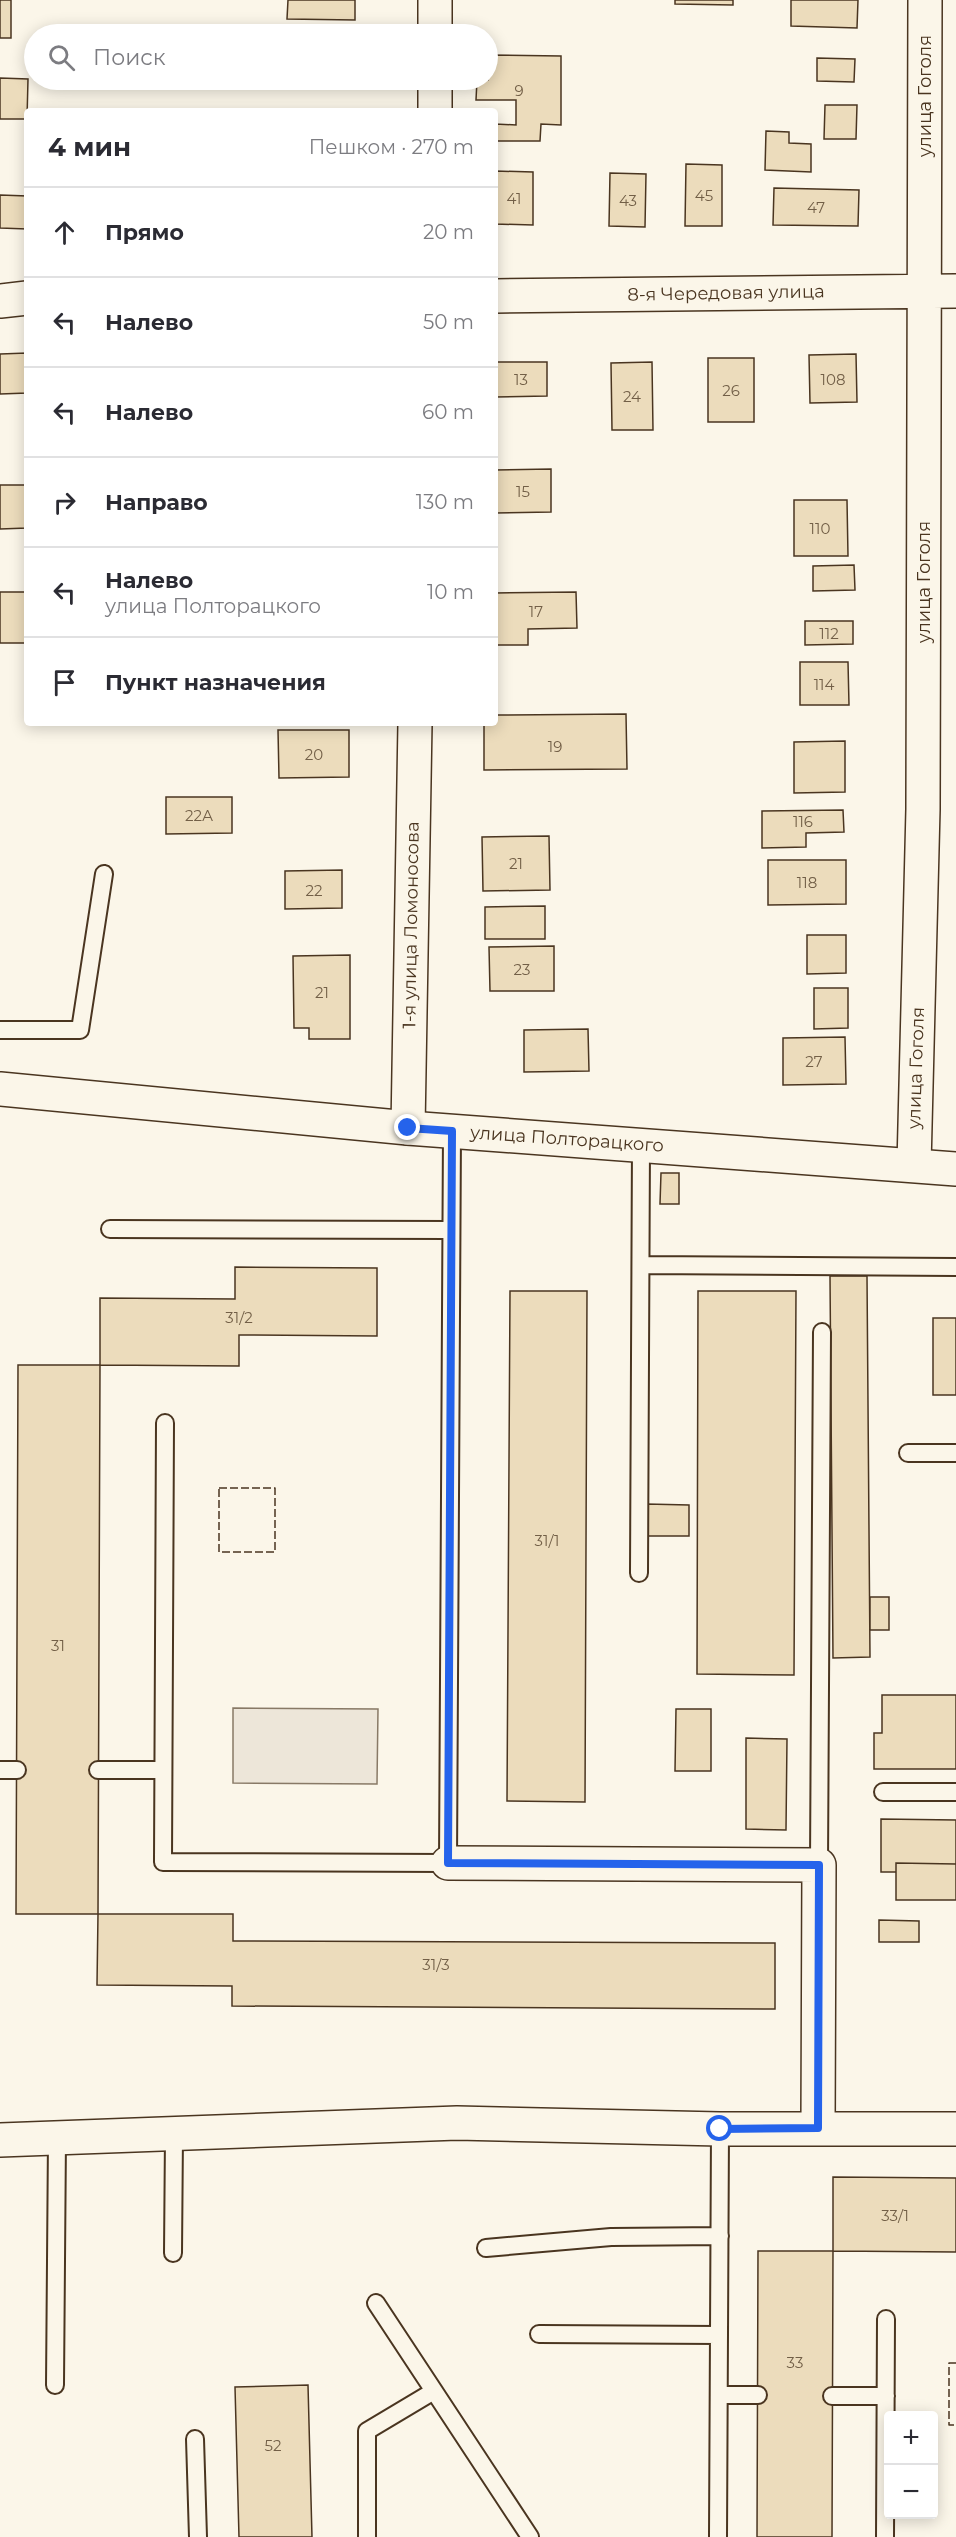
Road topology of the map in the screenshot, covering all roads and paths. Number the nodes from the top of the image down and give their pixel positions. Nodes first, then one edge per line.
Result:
1 (435, 0) edge
2 (925, 0) edge
3 (435, 24) edge
4 (435, 90) edge
5 (435, 108) edge
6 (940, 291) edge
7 (498, 296) edge
8 (24, 298) edge
9 (0, 302) edge
10 (415, 726) edge
11 (104, 874) dead end
12 (0, 1029) edge
13 (0, 1089) edge
14 (408, 1128) junction
15 (452, 1131) junction
16 (641, 1144) junction
17 (914, 1165) junction
18 (956, 1169) edge
19 (110, 1229) dead end
20 (451, 1230) junction
21 (641, 1265) junction
22 (956, 1267) edge
23 (822, 1332) dead end
24 (165, 1423) dead end
25 (908, 1453) dead end
26 (956, 1453) edge
27 (639, 1573) dead end
28 (98, 1770) dead end
29 (163, 1770) junction
30 (883, 1792) dead end
31 (956, 1792) edge
32 (448, 1863) junction
33 (819, 1865) junction
34 (818, 2128) junction
35 (720, 2129) junction
36 (956, 2129) edge
37 (174, 2133) junction
38 (57, 2137) junction
39 (0, 2139) edge
40 (720, 2236) junction
41 (486, 2248) dead end
42 (173, 2253) dead end
43 (376, 2303) dead end
44 (886, 2319) dead end
45 (539, 2334) dead end
46 (719, 2335) junction
47 (55, 2385) dead end
48 (434, 2391) junction
49 (719, 2395) junction
50 (758, 2395) dead end
51 (832, 2396) dead end
52 (886, 2396) junction
53 (195, 2439) dead end
54 (198, 2537) edge
55 (367, 2537) edge
56 (530, 2537) edge
57 (718, 2537) edge
58 (885, 2537) edge

1 - 3 street
2 - 6 street, улица Гоголя
4 - 5 street
6 - 7 street, 8-я Чередовая улица
6 - 17 street, улица Гоголя
8 - 9 street
10 - 14 street, 1-я улица Ломоносова
11 - 12 lane
13 - 14 street, улица Полторацкого
14 - 15 street, улица Полторацкого
15 - 16 street, улица Полторацкого
15 - 20 lane
16 - 17 street, улица Полторацкого
16 - 21 lane
17 - 18 street, улица Полторацкого
19 - 20 lane
20 - 32 lane
21 - 22 lane
21 - 27 lane
23 - 33 lane
24 - 29 lane
25 - 26 lane
28 - 29 lane
29 - 32 lane
30 - 31 lane
32 - 33 street
33 - 34 street
34 - 35 street
34 - 36 street
35 - 37 street
35 - 40 lane
37 - 38 street
37 - 42 lane
38 - 39 street
38 - 47 lane
40 - 41 lane
40 - 46 lane
43 - 48 lane
44 - 52 lane
45 - 46 lane
46 - 49 lane
48 - 55 lane
48 - 56 lane
49 - 50 lane
49 - 57 lane
51 - 52 lane
52 - 58 lane
53 - 54 lane

